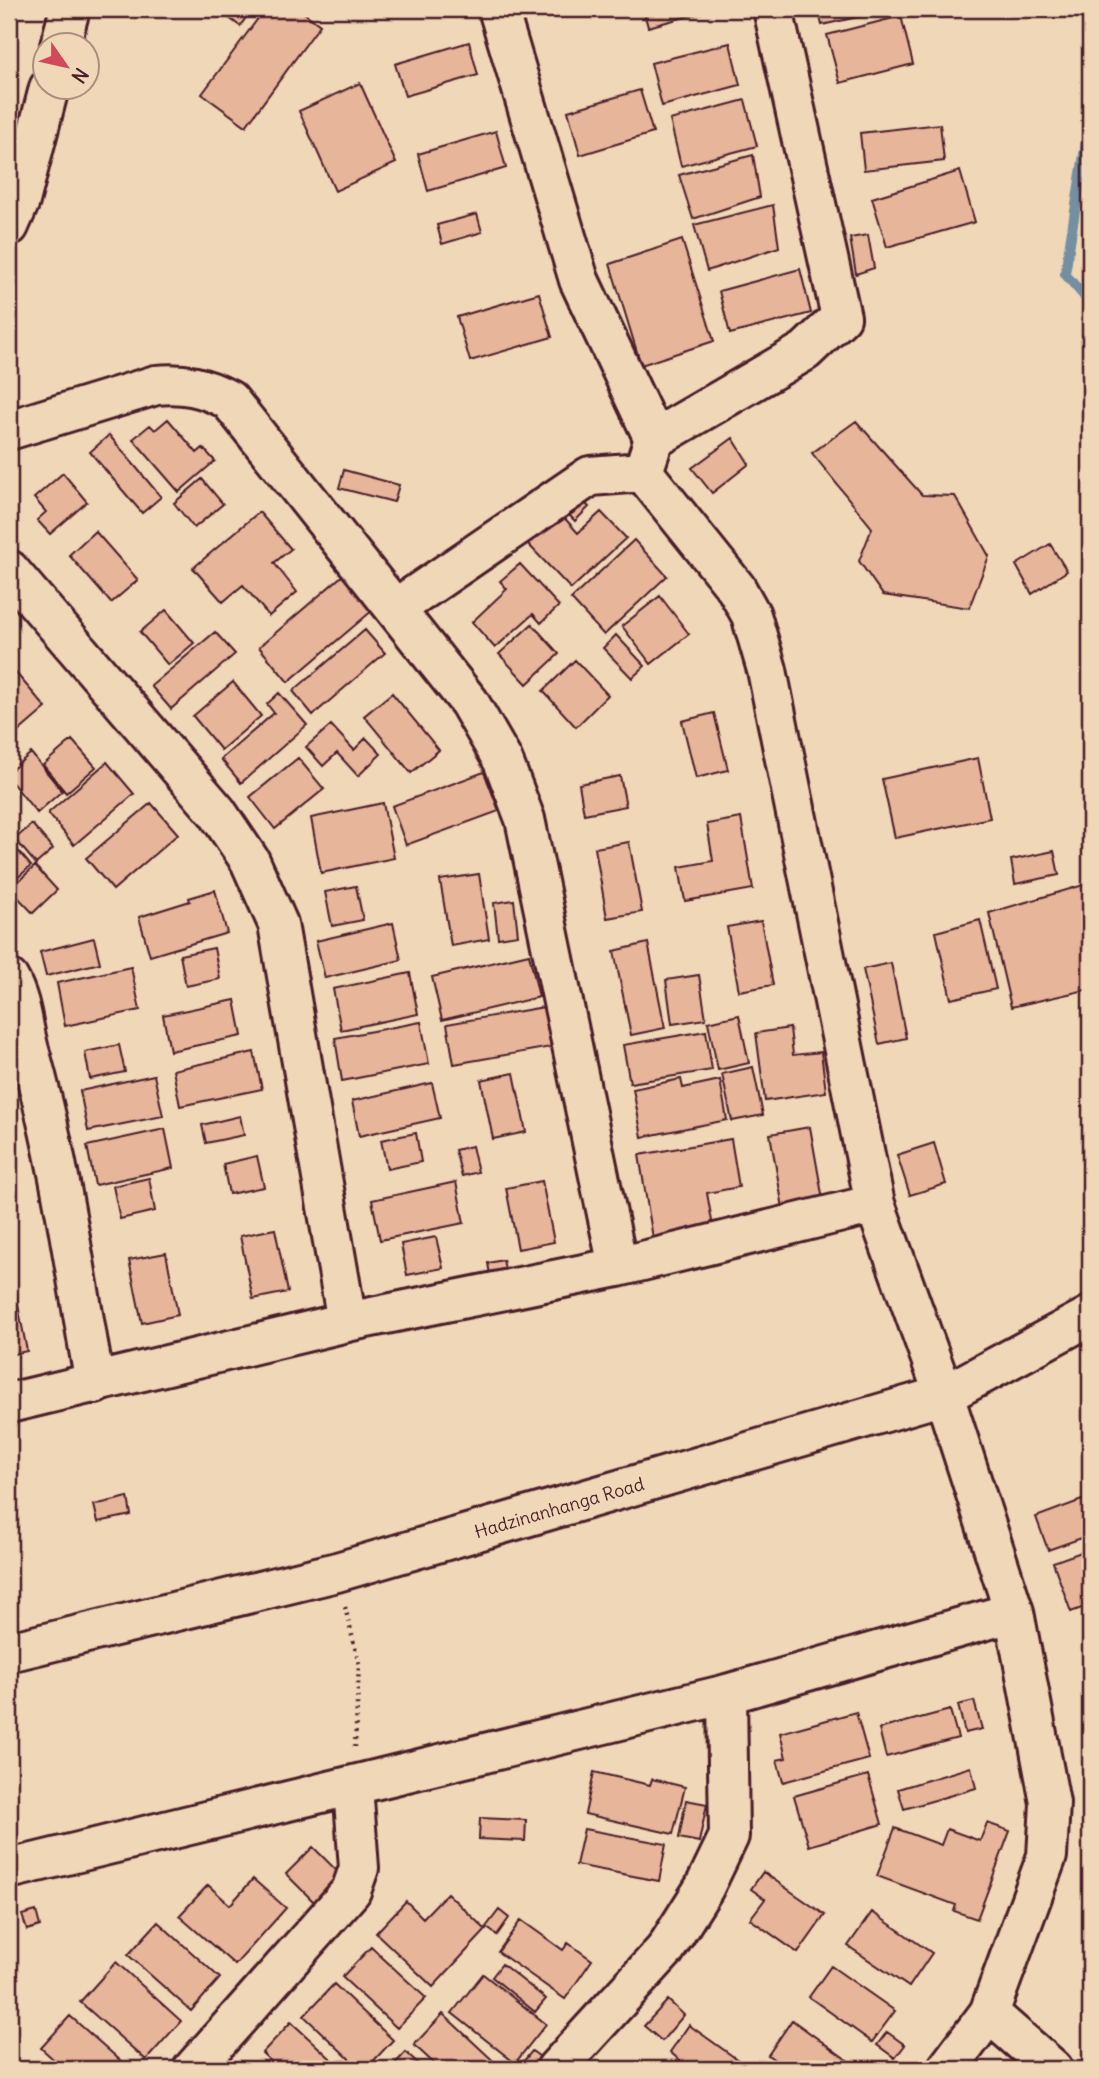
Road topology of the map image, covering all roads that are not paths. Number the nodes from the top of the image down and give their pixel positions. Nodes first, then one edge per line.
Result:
1 (70, 9) edge
2 (498, 9) edge
3 (773, 9) edge
4 (64, 32) edge
5 (45, 102) edge
6 (9, 226) edge
7 (9, 430) edge
8 (649, 455) junction
9 (9, 570) edge
10 (395, 610) junction
11 (9, 979) edge
12 (875, 1204) junction
13 (618, 1267) junction
14 (1090, 1316) edge
15 (347, 1322) junction
16 (95, 1384) junction
17 (944, 1395) junction
18 (9, 1403) edge
19 (1014, 1612) junction
20 (9, 1652) edge
21 (727, 1694) junction
22 (353, 1786) junction
23 (9, 1869) edge
24 (989, 2013) junction
25 (193, 2069) edge
26 (556, 2069) edge
27 (947, 2069) edge
28 (1053, 2069) edge

1 - 4 street
2 - 8 street
3 - 8 street
5 - 6 street
7 - 10 street
8 - 10 street
8 - 12 street
9 - 15 street
10 - 13 street
11 - 16 street
12 - 13 street
12 - 17 street
13 - 15 street
14 - 17 street, Hadzinanhanga Road
15 - 16 street
16 - 18 street
17 - 19 street
17 - 20 street, Hadzinanhanga Road
19 - 21 street
19 - 24 street
21 - 22 street
21 - 26 street
22 - 23 street
22 - 25 street
24 - 27 street
24 - 28 street

